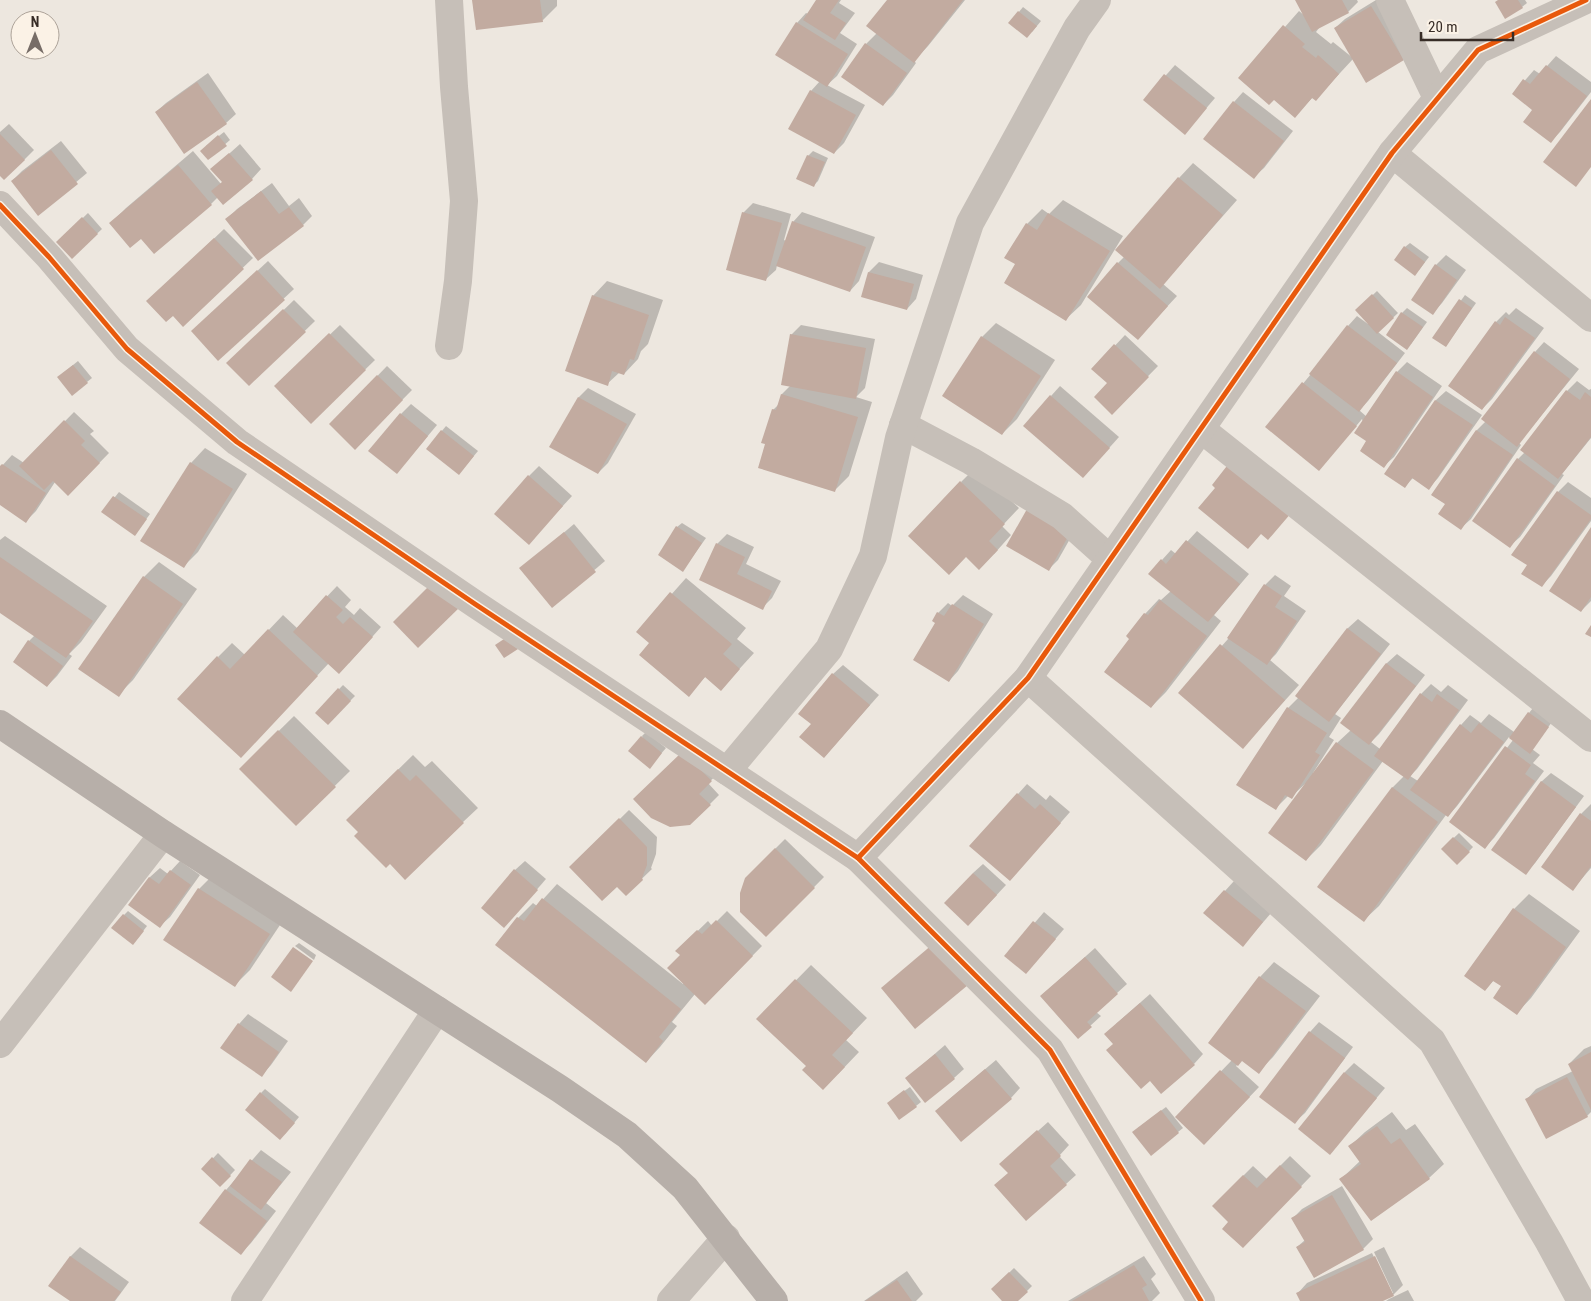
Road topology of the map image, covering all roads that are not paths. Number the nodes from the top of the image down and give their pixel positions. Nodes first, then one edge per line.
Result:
1 (449, 0) edge
2 (1098, 0) edge
3 (1390, 0) edge
4 (1586, 0) edge
5 (1437, 98) junction
6 (1392, 153) junction
7 (0, 205) edge
8 (1591, 318) edge
9 (449, 346) dead end
10 (904, 425) junction
11 (1201, 429) junction
12 (1110, 559) junction
13 (1028, 678) junction
14 (0, 724) edge
15 (1591, 738) edge
16 (727, 771) junction
17 (163, 834) junction
18 (858, 858) junction
19 (437, 1010) junction
20 (0, 1044) edge
21 (726, 1238) junction
22 (246, 1301) edge
23 (671, 1301) edge
24 (774, 1301) edge
25 (1201, 1301) edge
26 (1581, 1301) edge

1 - 9 street
2 - 10 street
3 - 5 street
4 - 5 street
5 - 6 street
6 - 8 street
6 - 11 street
7 - 16 street
10 - 12 street
10 - 16 street
11 - 12 street
11 - 15 street
12 - 13 street
13 - 18 street
13 - 26 street
14 - 17 street
16 - 18 street
17 - 19 street
17 - 20 street
18 - 25 street
19 - 21 street
19 - 22 street
21 - 23 street
21 - 24 street

